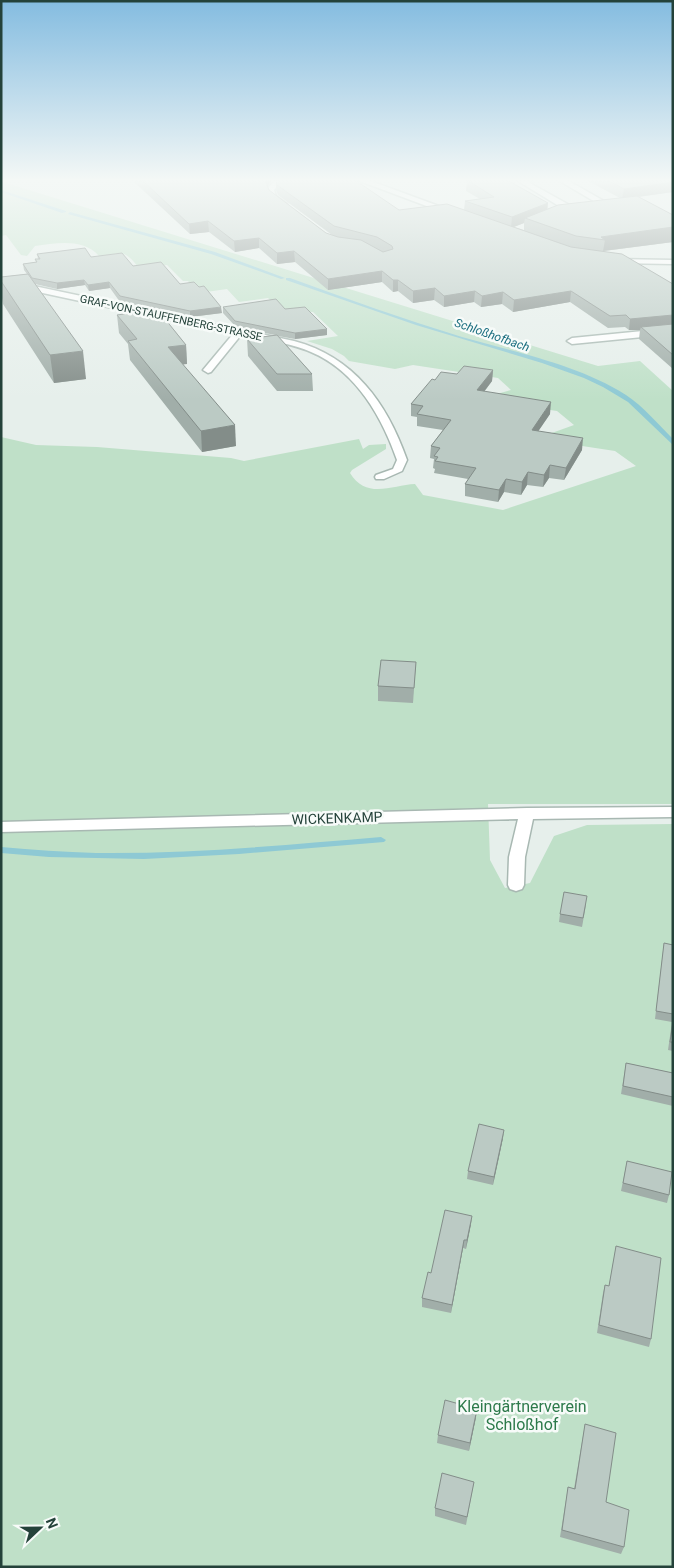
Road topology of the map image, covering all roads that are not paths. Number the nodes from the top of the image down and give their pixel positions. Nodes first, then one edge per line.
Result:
1 (610, 260) edge
2 (673, 262) edge
3 (1, 281) edge
4 (673, 331) edge
5 (239, 332) junction
6 (572, 341) dead end
7 (208, 370) dead end
8 (380, 478) dead end
9 (673, 812) edge
10 (527, 813) junction
11 (1, 827) edge
12 (516, 885) dead end

1 - 2 street
3 - 5 street, GRAF-VON-STAUFFENBERG-STRASSE
4 - 6 street
5 - 7 street
5 - 8 street, GRAF-VON-STAUFFENBERG-STRASSE
9 - 10 street, WICKENKAMP
10 - 11 street, WICKENKAMP
10 - 12 street

